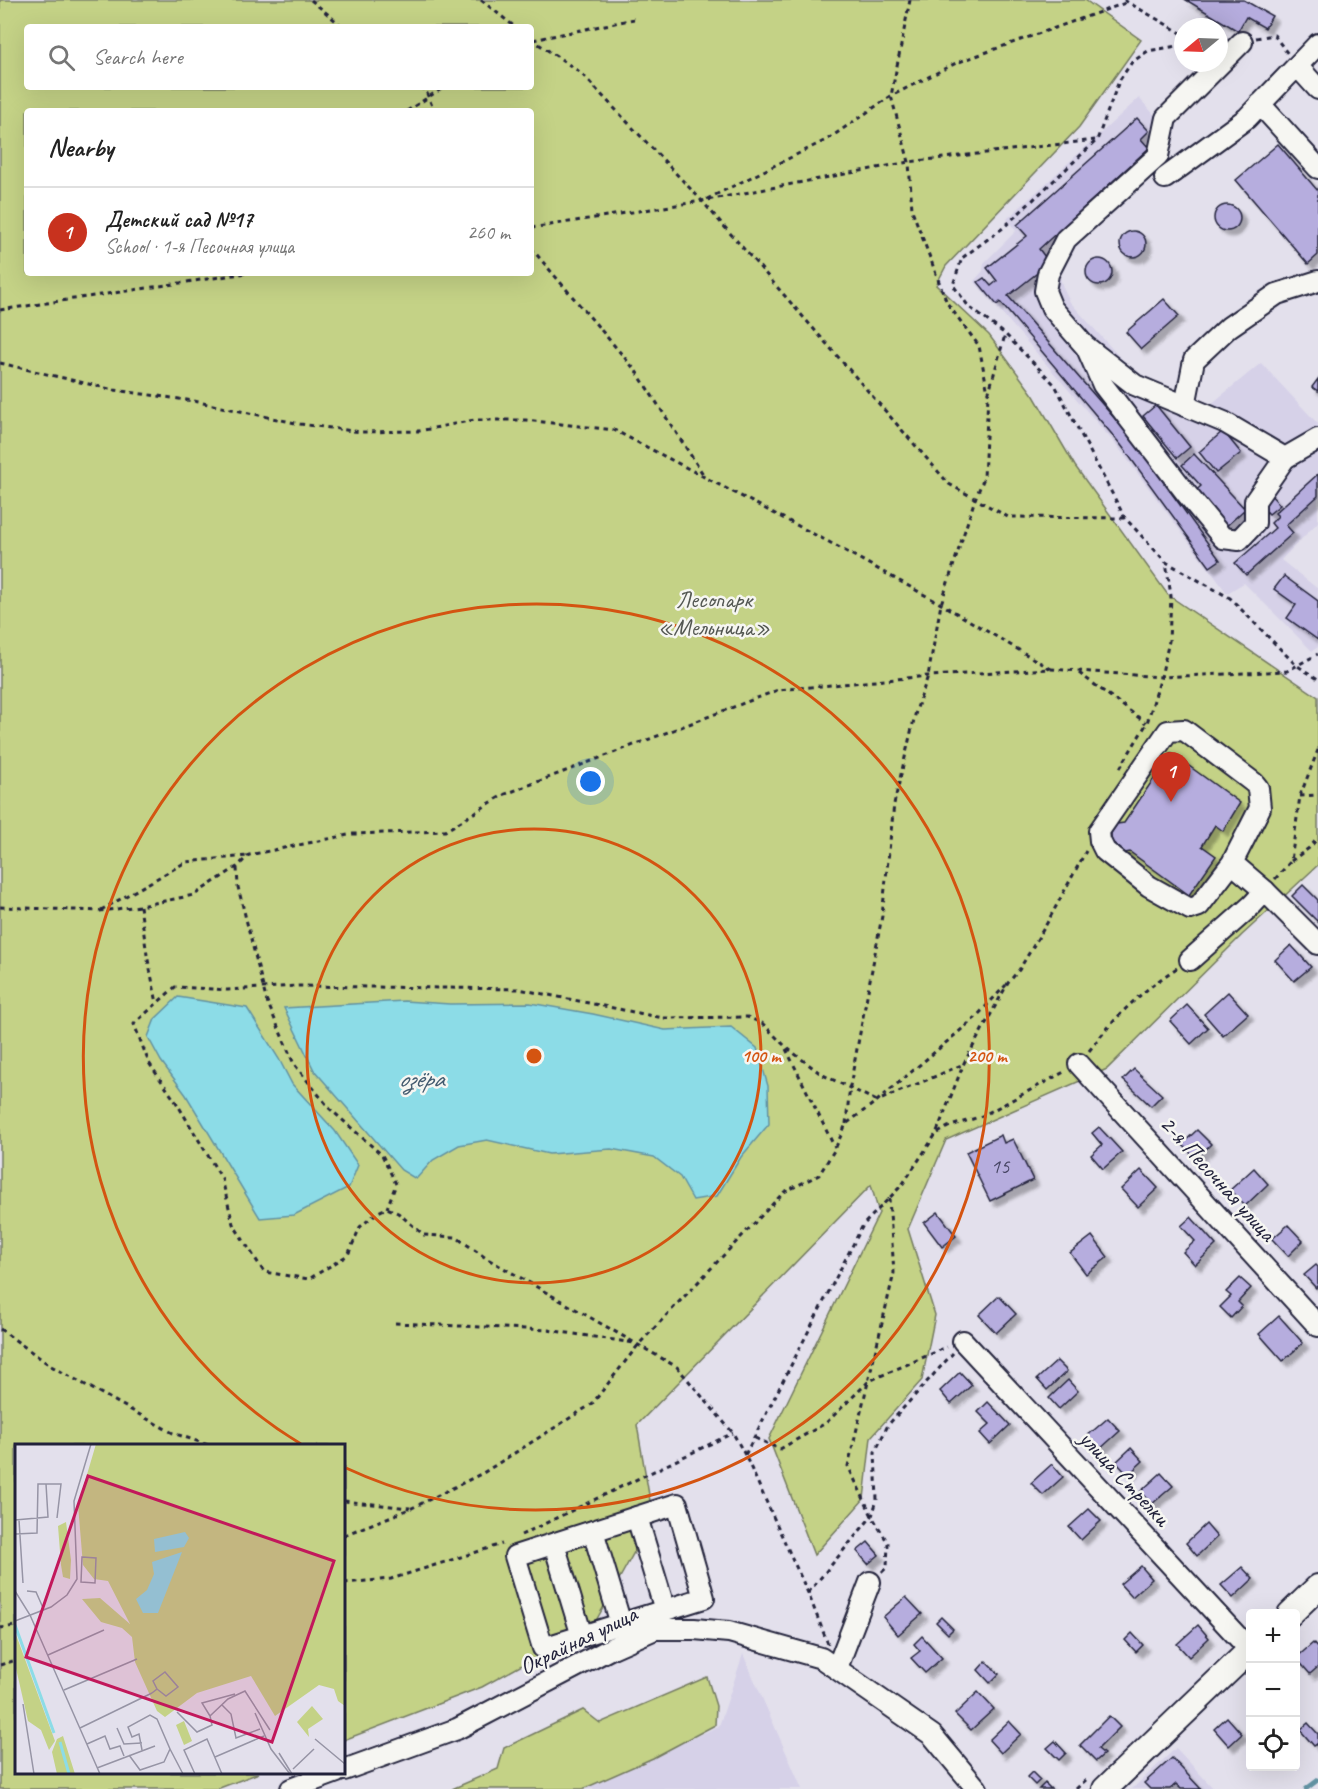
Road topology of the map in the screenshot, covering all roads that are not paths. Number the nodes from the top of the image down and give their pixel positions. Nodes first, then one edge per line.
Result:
1 (1242, 42) road end
2 (1318, 44) edge
3 (1298, 67) junction
4 (1318, 89) edge
5 (1260, 104) junction
6 (1318, 168) edge
7 (1165, 178) dead end
8 (1318, 281) edge
9 (1085, 346) junction
10 (1185, 406) junction
11 (1318, 439) edge
12 (1285, 458) junction
13 (1232, 863) junction
14 (1264, 891) junction
15 (1318, 944) edge
16 (1190, 960) road end
17 (1079, 1064) road end
18 (1318, 1326) edge
19 (963, 1341) road end
20 (637, 1517) junction
21 (593, 1531) junction
22 (554, 1544) junction
23 (870, 1582) road end
24 (1318, 1587) edge
25 (1295, 1609) edge
26 (667, 1610) junction
27 (621, 1624) junction
28 (674, 1629) junction
29 (582, 1636) junction
30 (1246, 1646) edge
31 (1246, 1654) edge
32 (837, 1668) junction
33 (345, 1770) edge
34 (334, 1774) edge
35 (967, 1786) edge
36 (291, 1789) edge
37 (1104, 1789) edge

1 - 9 street
2 - 3 street
3 - 4 street
3 - 5 street
5 - 6 street
5 - 7 street
8 - 10 street
9 - 10 street
9 - 12 street
10 - 12 street
11 - 12 street
13 - 13 street
13 - 14 street
14 - 15 street
14 - 16 street
17 - 18 street, 2-я Песочная улица
19 - 30 street, улица Стрелки
20 - 21 street
20 - 26 street
20 - 26 street
21 - 22 street
21 - 27 street
22 - 29 street
22 - 29 street
23 - 32 street
24 - 25 main road
26 - 27 street
26 - 28 street
27 - 29 street
28 - 32 street, Окрайная улица
28 - 33 street, Окрайная улица
31 - 37 main road
32 - 35 street, Окрайная улица
34 - 36 street

